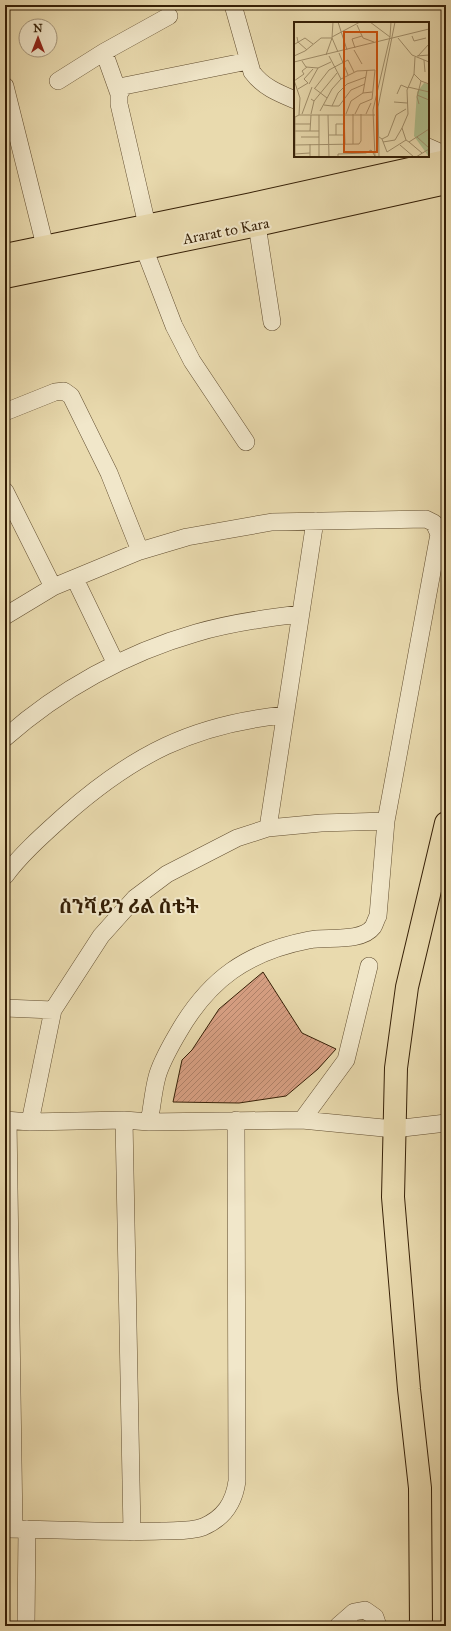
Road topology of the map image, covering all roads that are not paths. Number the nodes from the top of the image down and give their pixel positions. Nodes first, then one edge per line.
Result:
1 (233, 5) edge
2 (169, 16) dead end
3 (104, 52) junction
4 (248, 61) junction
5 (58, 80) dead end
6 (5, 86) edge
7 (119, 94) junction
8 (294, 100) edge
9 (429, 146) edge
10 (446, 155) edge
11 (446, 161) edge
12 (446, 183) edge
13 (147, 224) junction
14 (258, 225) junction
15 (99, 235) junction
16 (45, 246) junction
17 (144, 248) junction
18 (5, 255) edge
19 (106, 256) junction
20 (5, 278) edge
21 (272, 322) dead end
22 (5, 412) edge
23 (246, 442) dead end
24 (5, 491) edge
25 (315, 521) junction
26 (140, 551) junction
27 (75, 579) junction
28 (53, 587) junction
29 (300, 614) junction
30 (5, 616) edge
31 (116, 664) junction
32 (285, 714) junction
33 (5, 738) edge
34 (386, 821) junction
35 (446, 823) edge
36 (268, 828) junction
37 (5, 876) edge
38 (369, 966) dead end
39 (5, 1008) edge
40 (53, 1010) junction
41 (6, 1120) edge
42 (124, 1120) junction
43 (236, 1120) junction
44 (302, 1120) junction
45 (30, 1122) junction
46 (149, 1122) junction
47 (446, 1123) edge
48 (394, 1129) junction
49 (7, 1247) edge
50 (9, 1403) edge
51 (16, 1529) edge
52 (132, 1532) junction
53 (26, 1626) edge
54 (338, 1626) edge
55 (378, 1626) edge
56 (421, 1626) edge

1 - 4 street
2 - 3 street
3 - 5 street
3 - 7 street
4 - 7 street
4 - 8 street
6 - 16 street
7 - 13 street
9 - 10 street
11 - 13 main road, Ararat to Kara
12 - 14 main road, Ararat to Kara
13 - 15 main road, Ararat to Kara
14 - 17 main road, Ararat to Kara
14 - 21 street
15 - 16 main road, Ararat to Kara
15 - 19 main road
16 - 18 main road, Ararat to Kara
17 - 19 main road, Ararat to Kara
17 - 23 street
19 - 20 main road, Ararat to Kara
22 - 26 street
24 - 28 street
25 - 26 street
25 - 29 street
25 - 34 street
26 - 27 street
27 - 28 street
27 - 31 street
28 - 30 street
29 - 31 street
29 - 32 street
31 - 33 street
32 - 36 street
32 - 37 street
34 - 36 street
34 - 46 street
35 - 48 main road
36 - 40 street
38 - 44 street
39 - 40 street
40 - 45 street
41 - 45 street
41 - 49 street
42 - 45 street
42 - 46 street
42 - 52 street
43 - 44 street
43 - 46 street
43 - 52 street
44 - 48 street
47 - 48 street
48 - 56 main road
49 - 50 street
50 - 51 street
51 - 52 street
51 - 53 street
54 - 55 street

